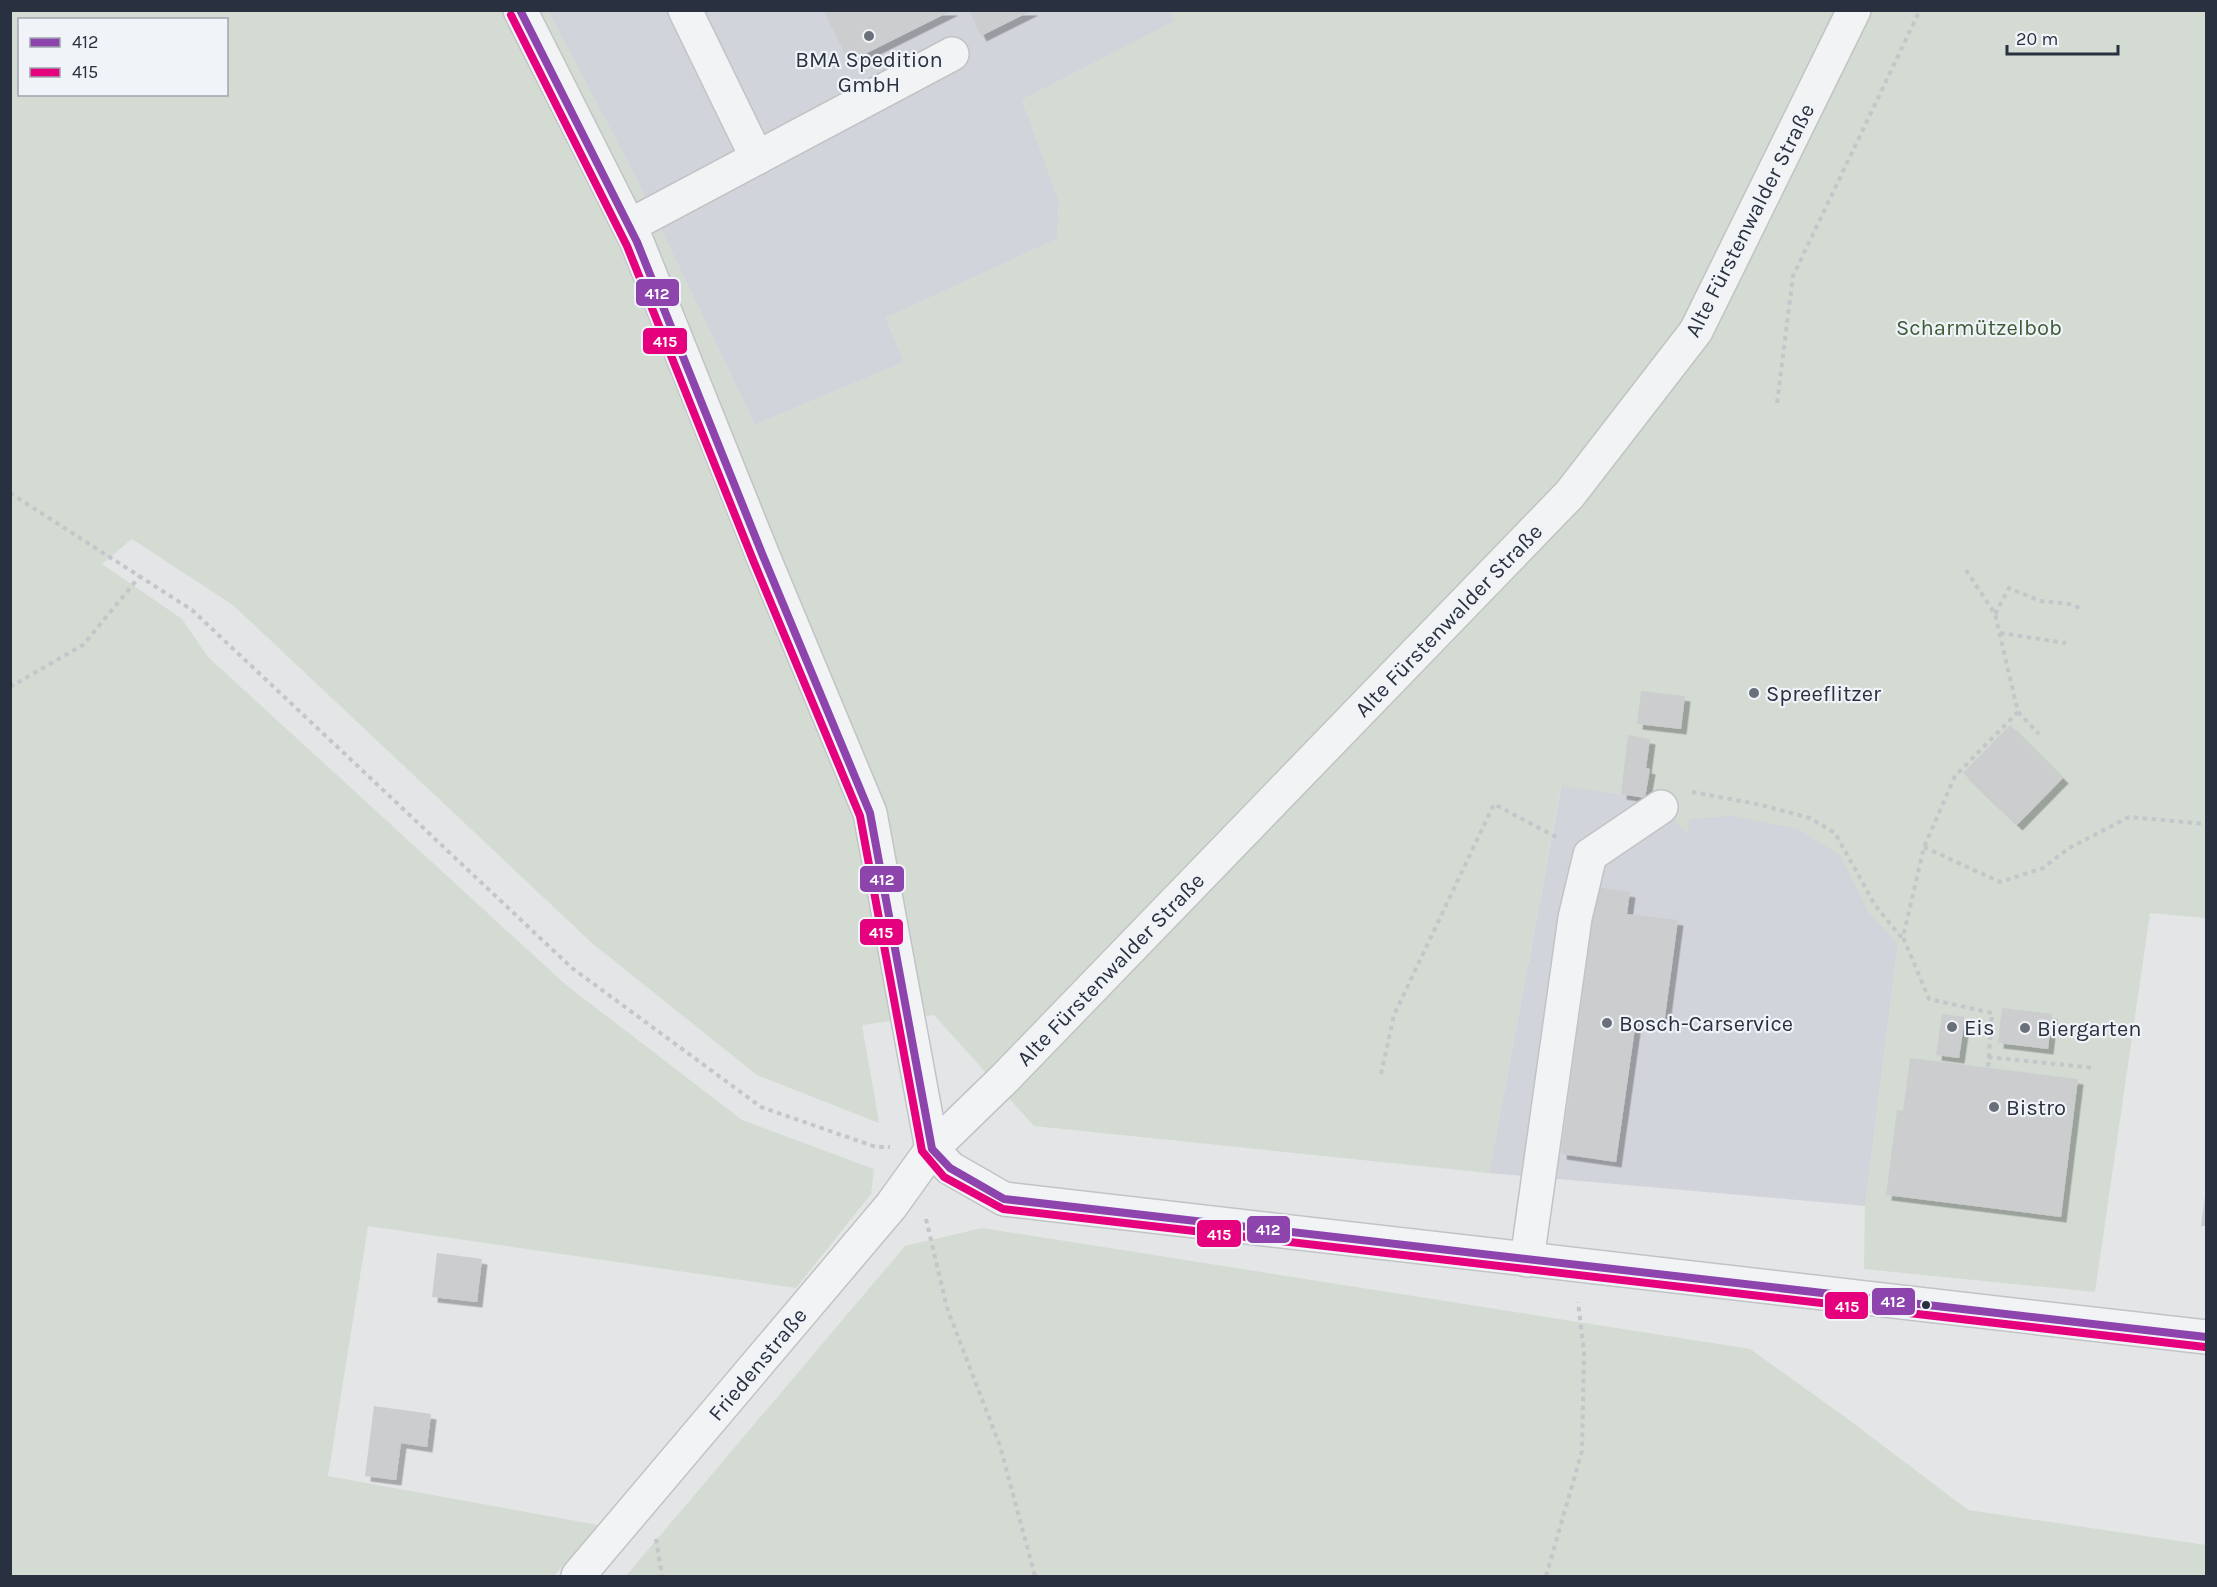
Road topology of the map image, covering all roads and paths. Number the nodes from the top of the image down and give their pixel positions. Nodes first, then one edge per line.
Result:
1 (520, 10) edge
2 (685, 10) edge
3 (1854, 10) edge
4 (1920, 10) edge
5 (951, 54) dead end
6 (757, 158) junction
7 (628, 226) junction
8 (1778, 403) dead end
9 (10, 493) edge
10 (1966, 570) dead end
11 (140, 576) junction
12 (2082, 609) dead end
13 (1995, 614) junction
14 (2000, 633) junction
15 (2066, 643) dead end
16 (10, 687) edge
17 (2018, 712) junction
18 (2039, 734) dead end
19 (1661, 807) joint
20 (2206, 824) edge
21 (1924, 847) junction
22 (1590, 855) junction
23 (1903, 937) junction
24 (1988, 1057) junction
25 (1988, 1068) dead end
26 (2095, 1068) dead end
27 (1382, 1074) dead end
28 (932, 1149) junction
29 (925, 1215) dead end
30 (1527, 1260) junction
31 (1573, 1265) junction
32 (2206, 1337) edge
33 (578, 1576) edge
34 (1035, 1576) edge
35 (1546, 1576) edge

1 - 7 street
2 - 6 street
3 - 28 street, Alte Fürstenwalder Straße
4 - 8 path
5 - 6 street
6 - 7 street
7 - 28 street
9 - 11 path
10 - 13 path
11 - 16 path
11 - 28 path
12 - 13 path
13 - 14 path
14 - 15 path
14 - 17 path
17 - 18 path
17 - 21 path
19 - 22 street
19 - 23 path
20 - 21 path
21 - 23 path
22 - 27 path
22 - 30 street
23 - 24 path
24 - 25 path
24 - 26 path
28 - 30 street
28 - 33 street, Friedenstraße
29 - 34 path
30 - 31 street
31 - 32 street
31 - 35 path

